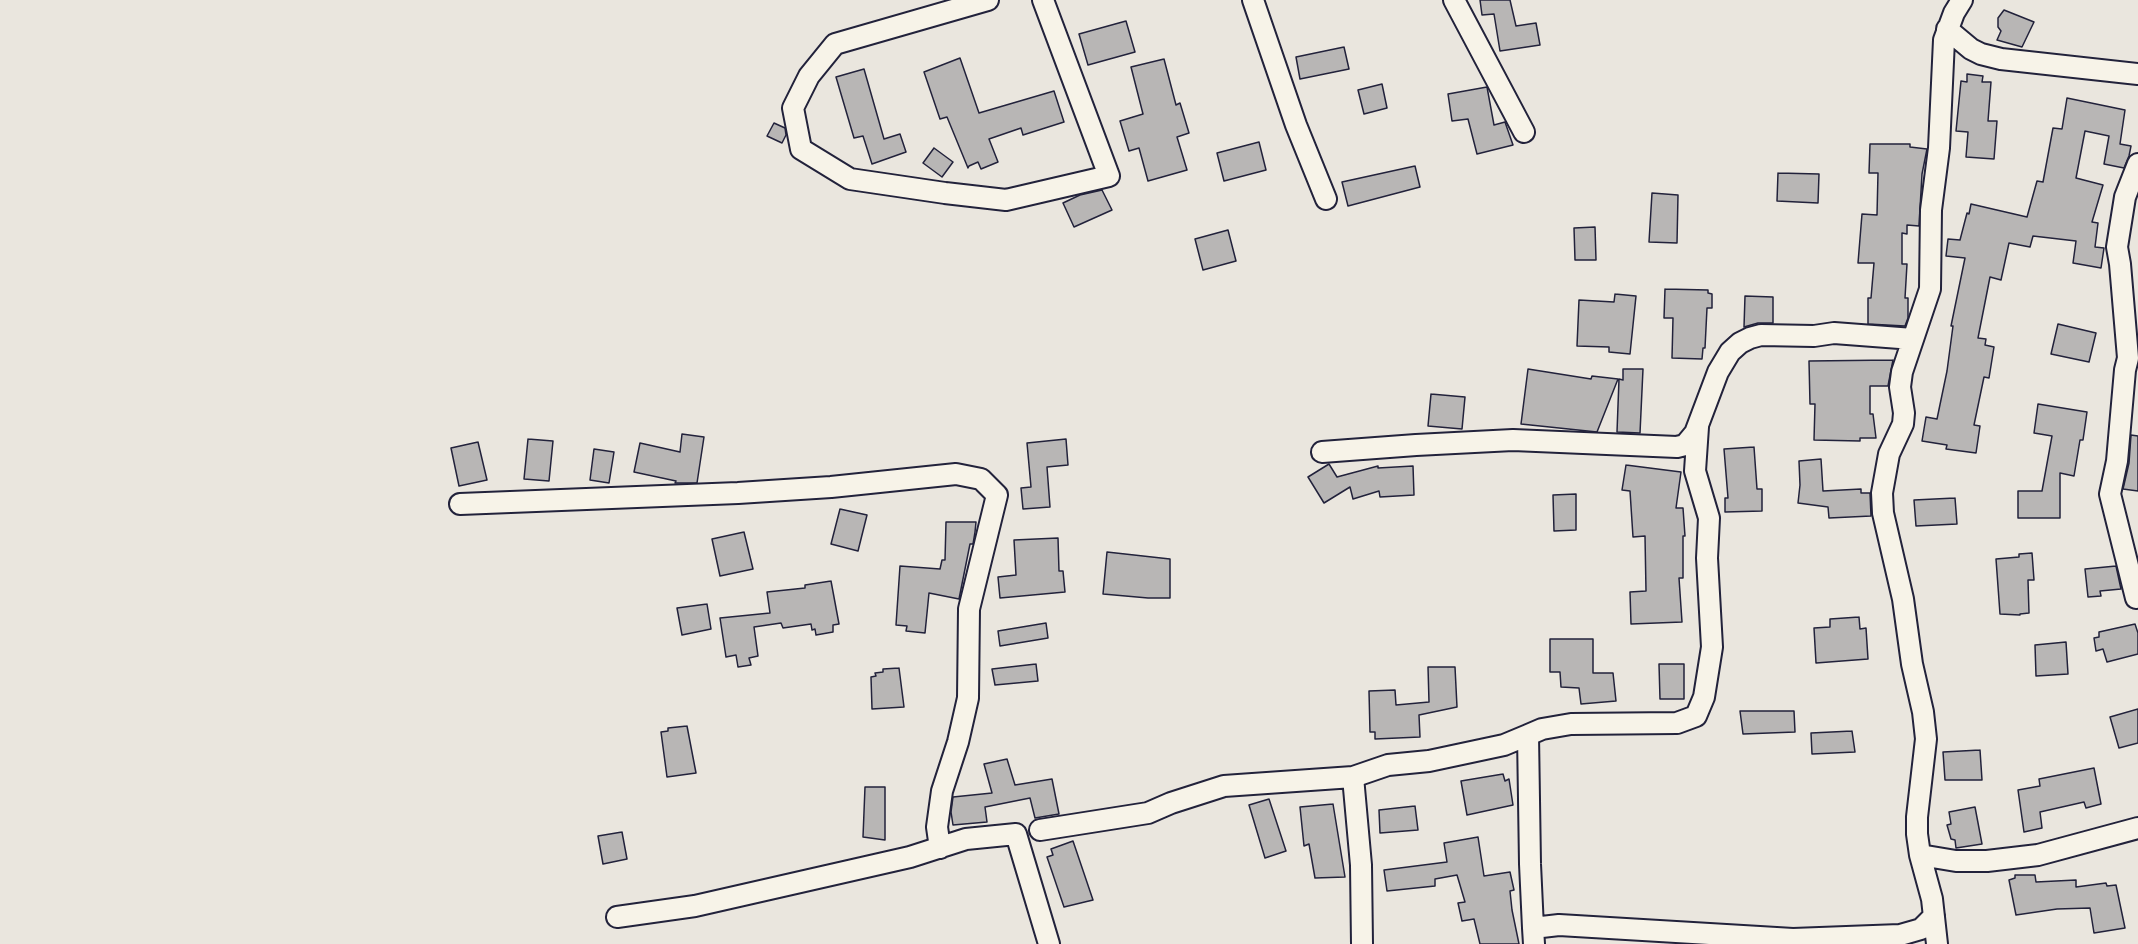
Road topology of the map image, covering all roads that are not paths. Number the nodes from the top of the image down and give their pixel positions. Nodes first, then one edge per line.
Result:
1 (988, 0) edge
2 (1043, 0) edge
3 (1253, 0) edge
4 (1454, 0) edge
5 (1962, 0) edge
6 (1947, 29) junction
7 (2138, 74) edge
8 (1524, 132) dead end
9 (2138, 164) edge
10 (1326, 199) dead end
11 (1913, 339) junction
12 (1698, 421) junction
13 (1322, 452) dead end
14 (460, 504) dead end
15 (2136, 597) dead end
16 (1528, 735) junction
17 (1353, 777) junction
18 (2138, 828) edge
19 (1040, 830) dead end
20 (940, 848) junction
21 (1920, 855) junction
22 (1934, 916) junction
23 (617, 917) dead end
24 (1533, 936) edge
25 (1049, 944) edge
26 (1362, 944) edge
27 (1937, 944) edge

1 - 2 street
3 - 10 street
4 - 8 street
5 - 6 street
6 - 7 street
6 - 11 street
9 - 15 street
11 - 12 street
11 - 21 street
12 - 13 street
12 - 16 street
14 - 20 street
16 - 17 street
16 - 24 street
17 - 19 street
17 - 26 street
18 - 21 street
20 - 23 street
20 - 25 street
21 - 22 street
22 - 24 street
22 - 27 street

